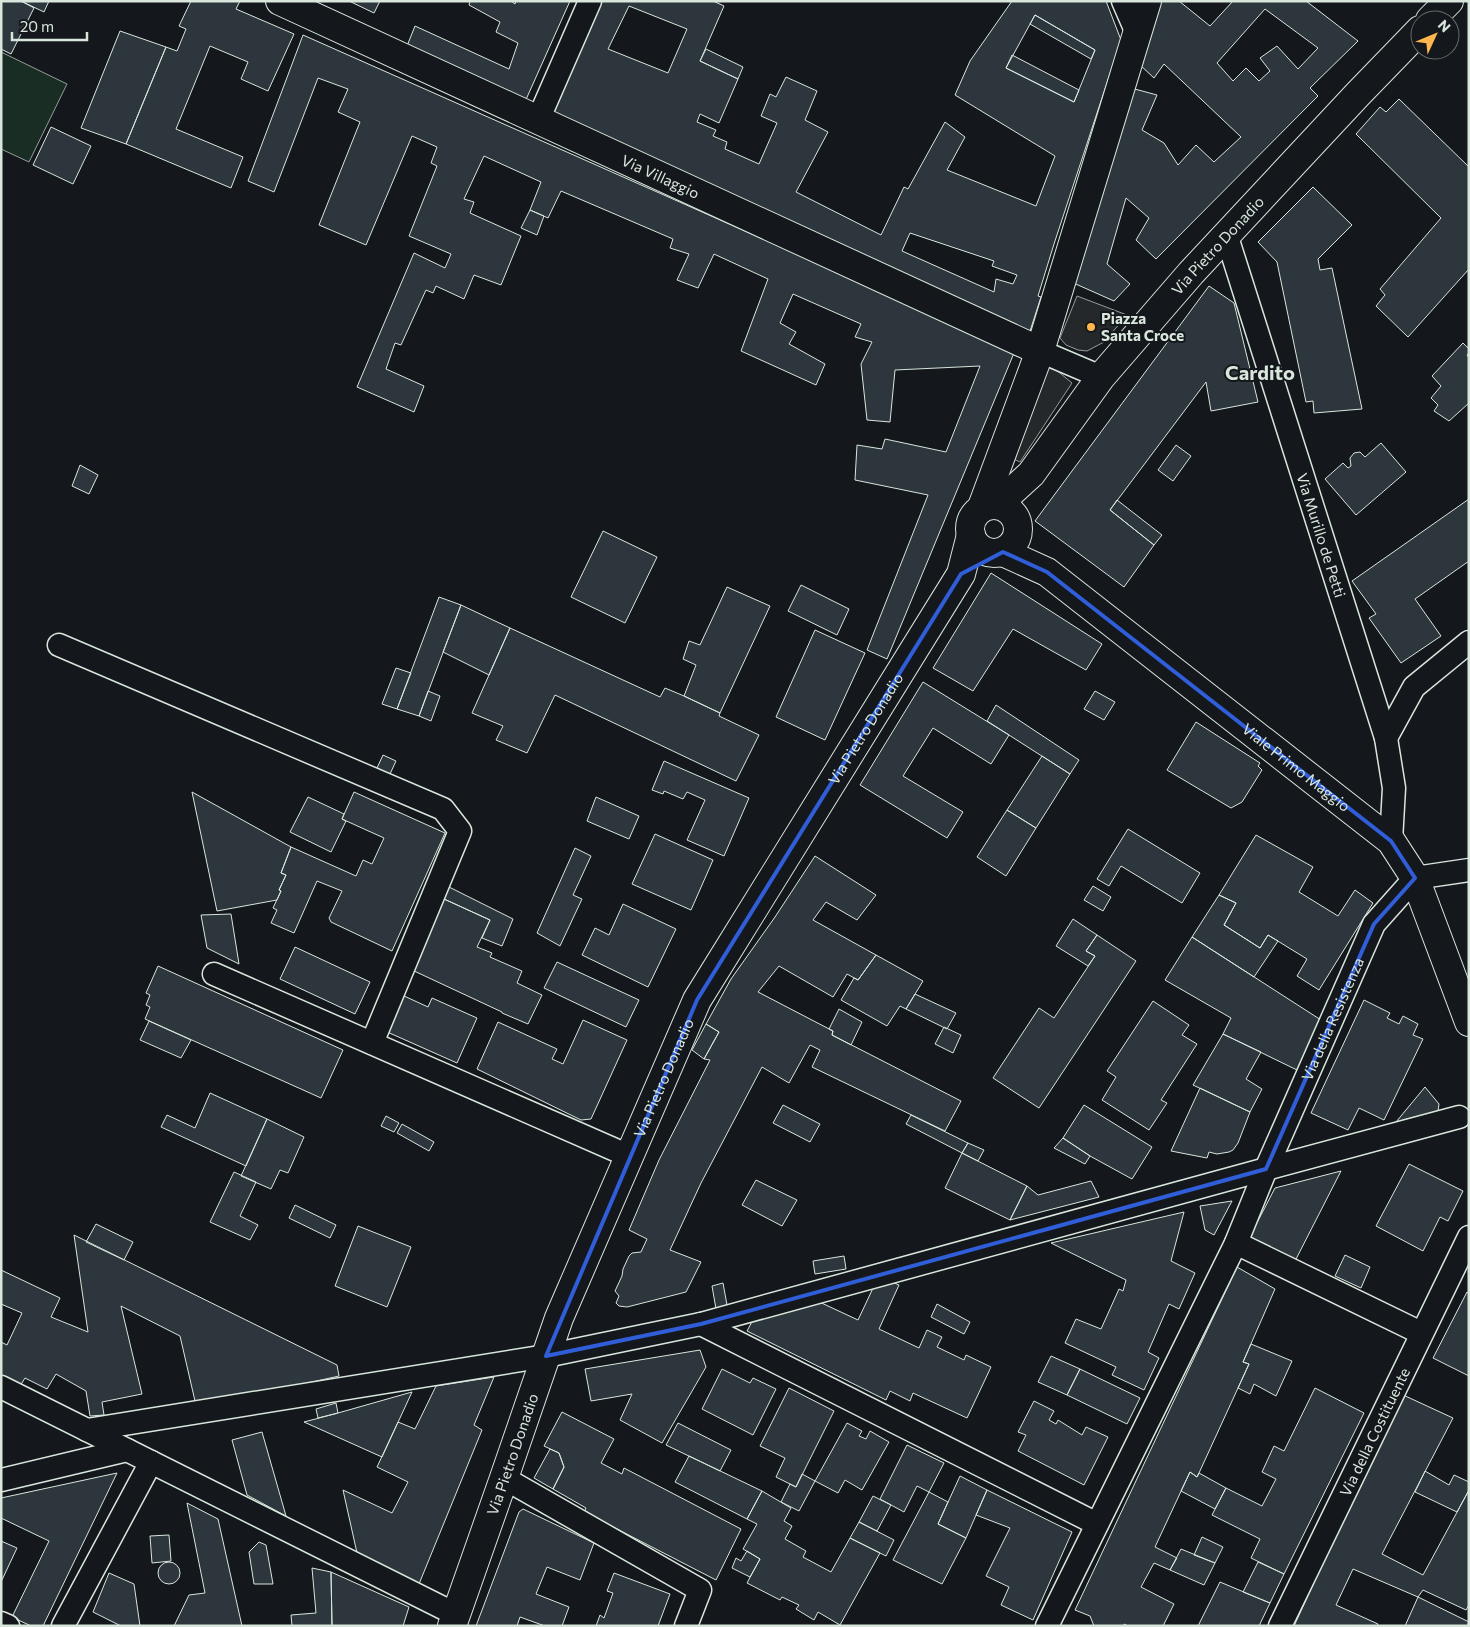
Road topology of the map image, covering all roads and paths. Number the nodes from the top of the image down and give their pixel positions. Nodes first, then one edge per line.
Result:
1 (280, 1) edge
2 (590, 1) edge
3 (1123, 1) edge
4 (1146, 1) edge
5 (1449, 1) edge
6 (1440, 10) edge
7 (1137, 33) junction
8 (1410, 40) edge
9 (538, 120) junction
10 (1226, 234) junction
11 (1040, 351) junction
12 (1101, 377) junction
13 (1002, 528) junction
14 (961, 574) junction
15 (1469, 642) edge
16 (59, 645) dead end
17 (1386, 738) junction
18 (1391, 840) junction
19 (1469, 870) edge
20 (1415, 878) junction
21 (214, 974) dead end
22 (1469, 1022) edge
23 (372, 1044) junction
24 (1460, 1117) dead end
25 (629, 1156) junction
26 (1266, 1169) junction
27 (1469, 1237) edge
28 (1236, 1243) junction
29 (701, 1324) junction
30 (1421, 1333) junction
31 (546, 1356) junction
32 (1, 1387) edge
33 (87, 1430) junction
34 (127, 1450) junction
35 (151, 1462) junction
36 (504, 1478) junction
37 (1, 1480) edge
38 (1097, 1524) junction
39 (454, 1620) edge
40 (1, 1623) edge
41 (8, 1626) edge
42 (63, 1626) edge
43 (686, 1626) edge
44 (1047, 1626) edge
45 (1280, 1626) edge

1 - 9 street, Via Villaggio
2 - 9 street
3 - 7 street
4 - 7 street
5 - 6 street
7 - 11 street
8 - 10 street, Via Pietro Donadio
9 - 11 street, Via Villaggio
10 - 12 street, Via Pietro Donadio
10 - 17 street, Via Murillo de Petti
11 - 12 street
11 - 13 street
12 - 13 street, Via Pietro Donadio
13 - 14 street, Via Pietro Donadio
13 - 14 street, Via Pietro Donadio
13 - 18 street, Viale Primo Maggio
14 - 25 street, Via Pietro Donadio
15 - 17 street
16 - 23 street
17 - 18 street, Via Murillo de Petti
18 - 20 street, Viale Primo Maggio
19 - 20 street
20 - 22 street, Viale Primo Maggio
20 - 26 street, Via della Resistenza
21 - 23 street
23 - 25 street
24 - 26 street
25 - 31 street, Via Pietro Donadio
26 - 28 street, Via della Resistenza
26 - 29 street
27 - 30 street, Via della Costituente
28 - 30 street
28 - 38 street, Via della Resistenza
29 - 31 street
29 - 38 street
30 - 45 street, Via della Costituente
31 - 33 street
31 - 36 street, Via Pietro Donadio
32 - 33 street
33 - 34 street
34 - 35 street
34 - 37 street
35 - 39 street
35 - 42 street
36 - 39 street, Via Pietro Donadio
36 - 43 street
38 - 44 street, Via della Resistenza
40 - 41 street

